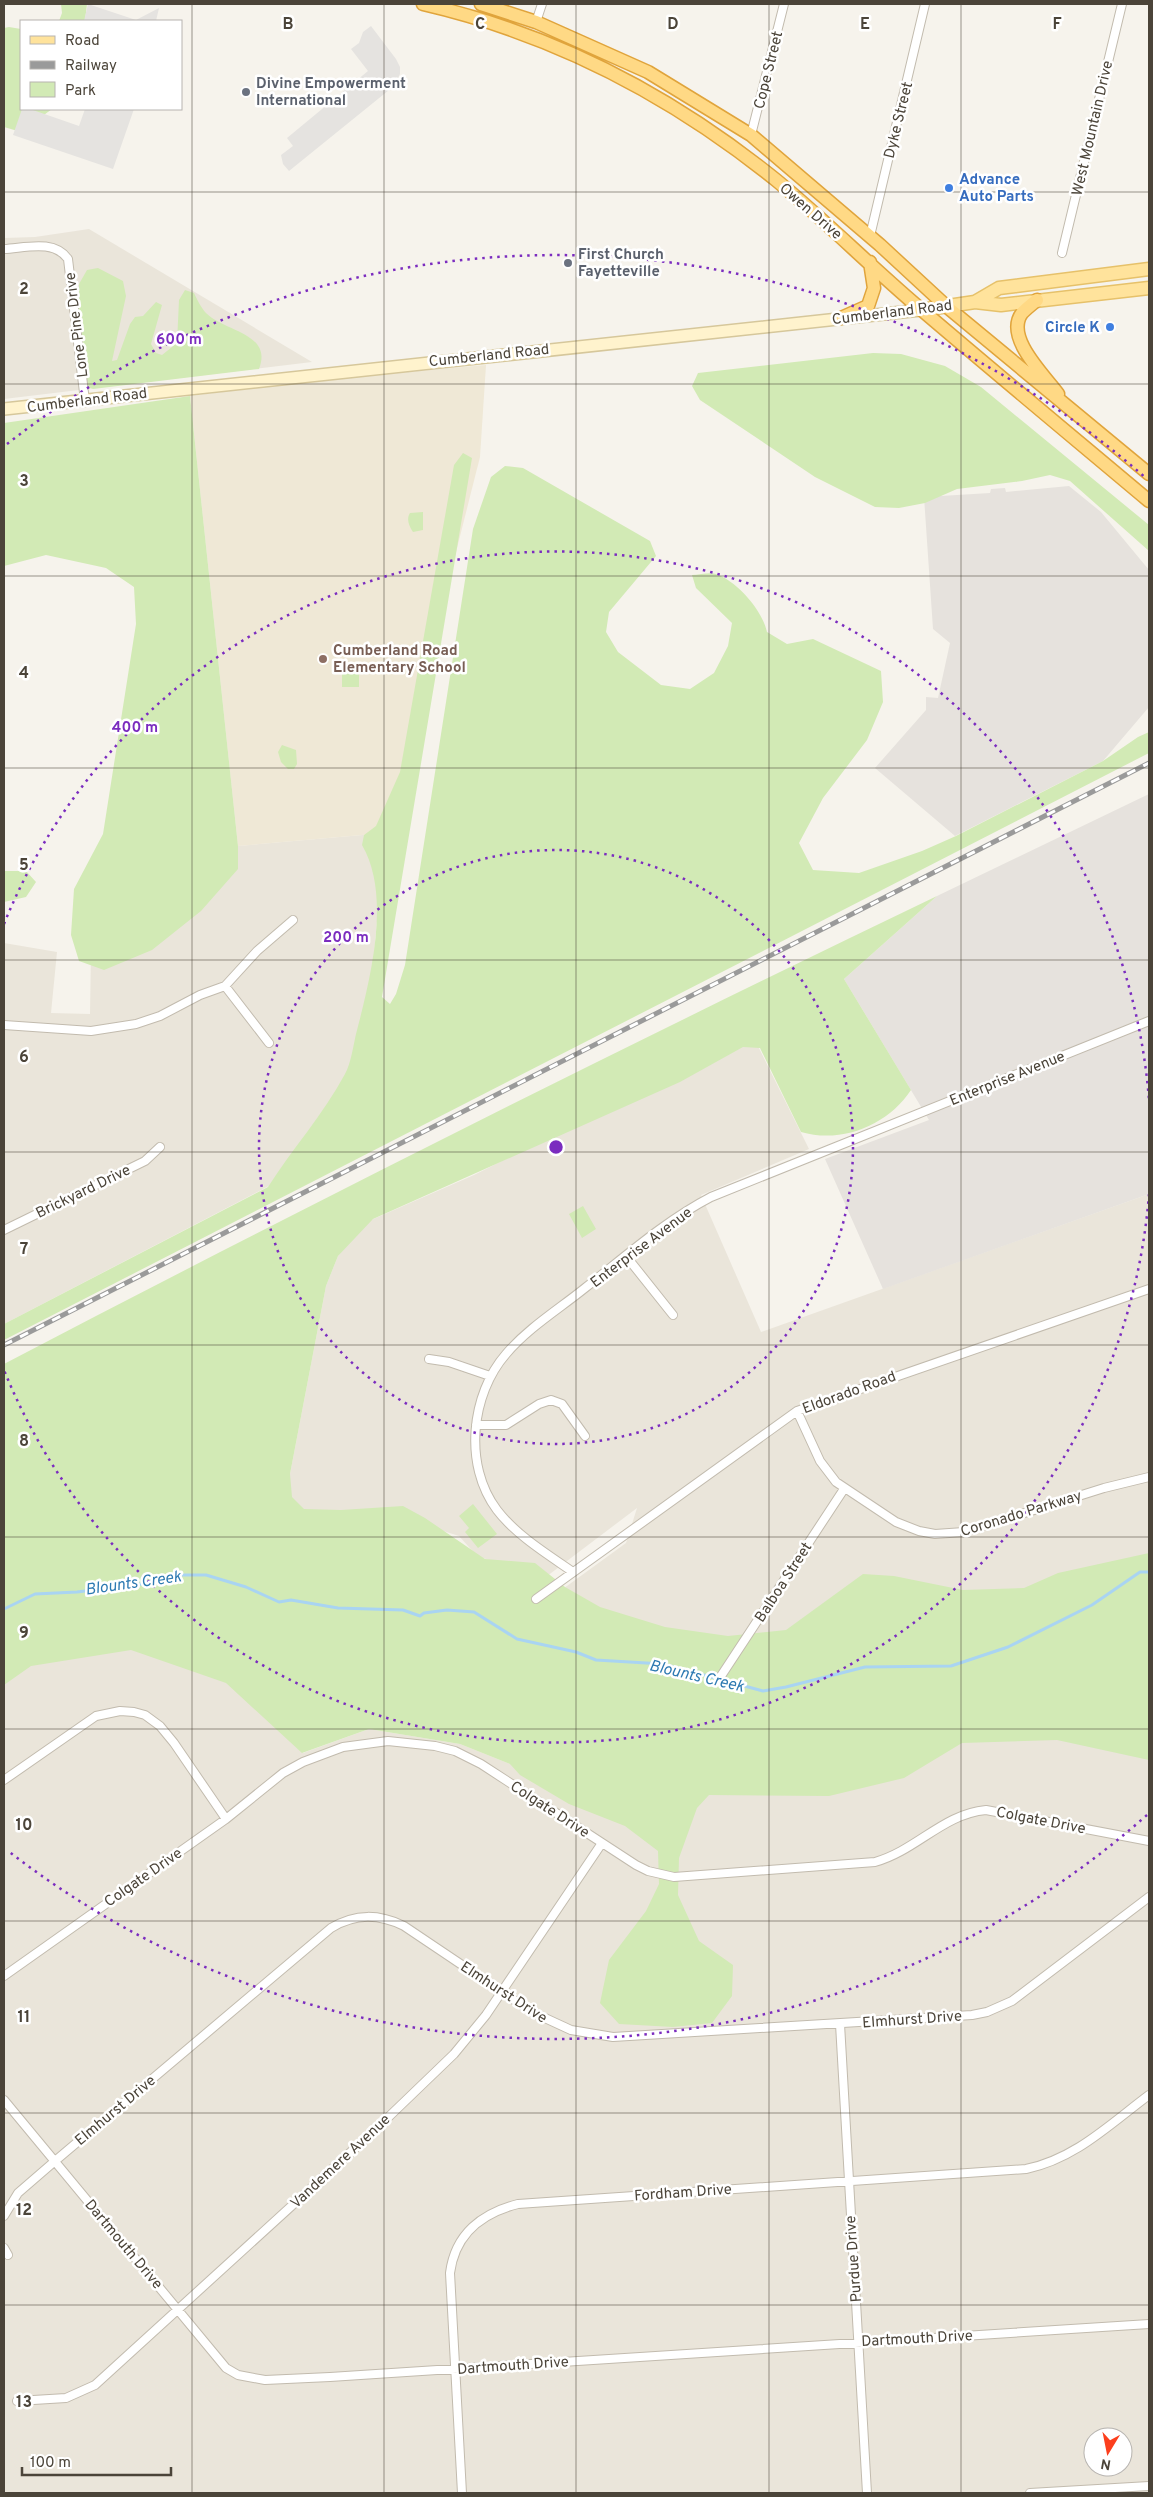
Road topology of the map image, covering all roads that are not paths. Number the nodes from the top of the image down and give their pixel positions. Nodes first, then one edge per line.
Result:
1 (423, 4) edge
2 (481, 4) edge
3 (542, 4) edge
4 (784, 4) edge
5 (925, 4) edge
6 (1122, 4) edge
7 (536, 22) junction
8 (752, 136) junction
9 (870, 236) junction
10 (4, 249) edge
11 (1062, 253) dead end
12 (870, 262) junction
13 (1149, 269) edge
14 (1149, 288) edge
15 (1037, 300) junction
16 (975, 302) junction
17 (946, 306) junction
18 (921, 310) junction
19 (841, 318) junction
20 (85, 401) junction
21 (4, 409) edge
22 (1070, 410) junction
23 (1149, 474) edge
24 (1149, 501) edge
25 (293, 920) dead end
26 (225, 986) junction
27 (1149, 1021) edge
28 (4, 1025) edge
29 (269, 1042) dead end
30 (160, 1147) dead end
31 (5, 1228) edge
32 (626, 1256) junction
33 (1149, 1289) edge
34 (673, 1315) dead end
35 (428, 1359) dead end
36 (490, 1376) junction
37 (797, 1411) junction
38 (476, 1424) junction
39 (586, 1436) dead end
40 (1149, 1477) edge
41 (844, 1489) junction
42 (572, 1572) junction
43 (536, 1599) dead end
44 (721, 1676) dead end
45 (4, 1780) edge
46 (226, 1818) junction
47 (1149, 1841) edge
48 (602, 1843) junction
49 (1149, 1897) edge
50 (4, 1976) edge
51 (501, 1991) junction
52 (840, 2024) junction
53 (1148, 2099) edge
54 (4, 2100) edge
55 (55, 2161) junction
56 (848, 2181) junction
57 (4, 2216) edge
58 (177, 2308) junction
59 (1149, 2324) edge
60 (859, 2342) junction
61 (456, 2368) junction
62 (17, 2401) dead end
63 (1149, 2486) edge
64 (462, 2493) edge
65 (867, 2493) edge
66 (1030, 2493) edge

1 - 12 highway, Owen Drive
2 - 7 highway, Owen Drive
3 - 7 street
4 - 8 street, Cope Street
5 - 9 street, Dyke Street
6 - 11 street, West Mountain Drive
7 - 8 highway, Owen Drive
8 - 9 highway, Owen Drive
9 - 17 highway, Owen Drive
10 - 20 street, Lone Pine Drive
12 - 18 highway, Owen Drive
12 - 19 highway
13 - 16 main road, Cumberland Road
14 - 15 main road, Cumberland Road
15 - 16 main road, Cumberland Road
15 - 22 highway
16 - 17 main road, Cumberland Road
17 - 18 main road, Cumberland Road
17 - 22 highway, Owen Drive
18 - 19 main road, Cumberland Road
18 - 24 highway, Owen Drive
19 - 20 main road, Cumberland Road
20 - 21 main road, Cumberland Road
22 - 23 highway, Owen Drive
25 - 26 street
26 - 28 street
26 - 29 street
27 - 32 street, Enterprise Avenue
30 - 31 street, Brickyard Drive
32 - 34 street
32 - 36 street, Enterprise Avenue
33 - 37 street, Eldorado Road
35 - 36 street
36 - 38 street, Enterprise Avenue
37 - 41 street, Coronado Parkway
37 - 42 street, Eldorado Road
38 - 39 street
38 - 42 street, Enterprise Avenue
40 - 41 street, Coronado Parkway
41 - 44 street, Balboa Street
42 - 43 street, Eldorado Road
45 - 46 street
46 - 48 street, Colgate Drive
46 - 50 street, Colgate Drive
47 - 48 street, Colgate Drive
48 - 51 street, Vandemere Avenue
49 - 52 street, Elmhurst Drive
51 - 52 street, Elmhurst Drive
51 - 55 street, Elmhurst Drive
51 - 58 street, Vandemere Avenue
52 - 56 street, Purdue Drive
53 - 56 street, Fordham Drive
54 - 55 street, Dartmouth Drive
55 - 57 street, Elmhurst Drive
55 - 58 street, Dartmouth Drive
56 - 60 street, Purdue Drive
56 - 61 street, Fordham Drive
58 - 61 street, Dartmouth Drive
58 - 62 street, Vandemere Avenue
59 - 60 street, Dartmouth Drive
60 - 61 street, Dartmouth Drive
60 - 65 street, Purdue Drive
61 - 64 street, Fordham Drive
63 - 66 street

